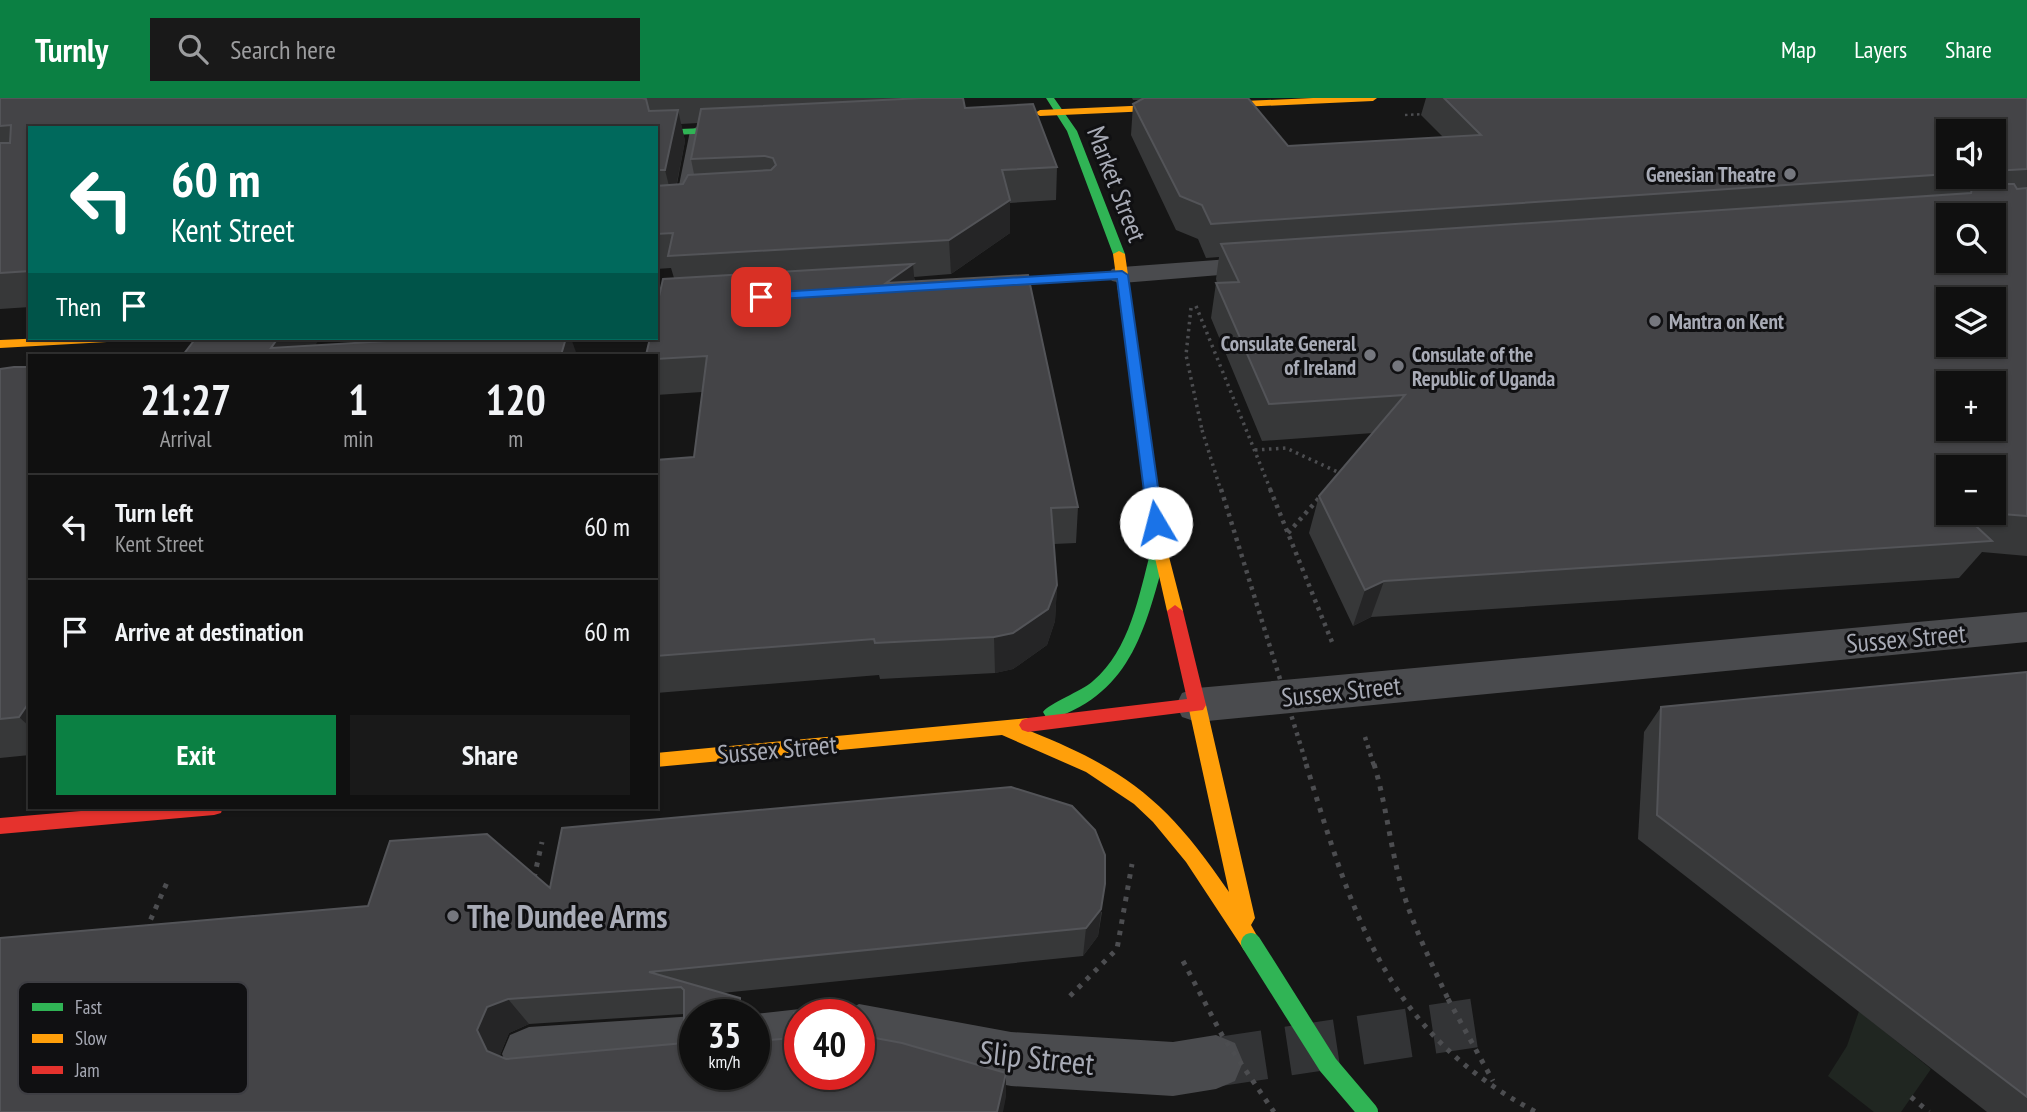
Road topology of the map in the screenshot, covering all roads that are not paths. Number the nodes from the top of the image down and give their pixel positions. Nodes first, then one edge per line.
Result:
1 (1373, 98) edge
2 (1055, 105) edge
3 (1020, 114) edge
4 (771, 127) edge
5 (698, 131) junction
6 (658, 134) edge
7 (709, 199) edge
8 (684, 200) junction
9 (658, 212) edge
10 (1291, 262) edge
11 (1122, 275) junction
12 (956, 284) edge
13 (71, 340) edge
14 (0, 344) edge
15 (1160, 549) junction
16 (2027, 627) edge
17 (1197, 705) junction
18 (1004, 728) junction
19 (658, 760) edge
20 (191, 809) edge
21 (0, 826) edge
22 (1251, 943) junction
23 (875, 1033) edge
24 (679, 1043) edge
25 (529, 1054) edge
26 (1216, 1062) tunnel mouth
27 (1368, 1112) edge

1 - 2 main road
2 - 3 main road
2 - 11 main road, Market Street
4 - 5 main road
5 - 6 main road
5 - 8 lane
7 - 8 lane
8 - 9 lane
10 - 11 street
11 - 12 main road
11 - 15 main road, Market Street
13 - 14 main road
15 - 17 main road, Market Street
15 - 18 main road
16 - 17 street, Sussex Street
17 - 18 main road, Sussex Street
17 - 22 main road, Market Street
18 - 19 main road, Sussex Street
18 - 22 main road
20 - 21 main road
22 - 27 main road, bridge
23 - 26 street, Slip Street
24 - 25 street

